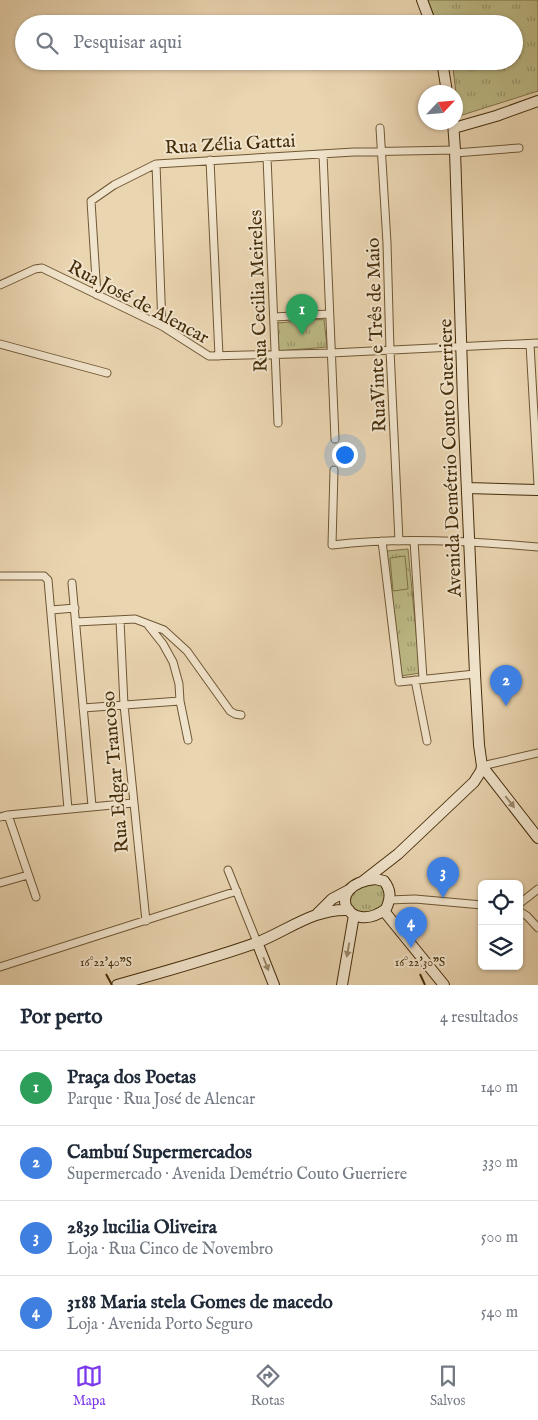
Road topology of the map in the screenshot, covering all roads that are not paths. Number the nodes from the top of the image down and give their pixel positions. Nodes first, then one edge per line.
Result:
1 (422, 0) edge
2 (428, 15) edge
3 (443, 70) edge
4 (446, 85) edge
5 (538, 101) edge
6 (463, 123) edge
7 (380, 128) dead end
8 (454, 130) edge
9 (520, 148) dead end
10 (455, 151) junction
11 (381, 152) junction
12 (323, 154) junction
13 (267, 157) junction
14 (210, 160) junction
15 (156, 164) junction
16 (0, 285) edge
17 (97, 295) junction
18 (329, 314) junction
19 (274, 317) junction
20 (162, 326) junction
21 (0, 344) edge
22 (534, 344) edge
23 (461, 347) junction
24 (390, 350) junction
25 (331, 353) junction
26 (275, 354) junction
27 (219, 356) junction
28 (107, 373) dead end
29 (278, 423) dead end
30 (335, 439) dead end
31 (334, 470) dead end
32 (538, 485) edge
33 (468, 488) junction
34 (538, 490) edge
35 (382, 541) junction
36 (399, 541) junction
37 (414, 541) junction
38 (469, 541) junction
39 (538, 547) edge
40 (0, 576) edge
41 (72, 583) dead end
42 (75, 608) junction
43 (50, 610) junction
44 (120, 620) junction
45 (76, 622) junction
46 (148, 624) junction
47 (475, 674) junction
48 (415, 680) junction
49 (423, 680) junction
50 (180, 701) junction
51 (124, 705) junction
52 (82, 708) junction
53 (241, 714) dead end
54 (188, 740) dead end
55 (427, 741) dead end
56 (538, 753) edge
57 (482, 766) junction
58 (133, 803) junction
59 (92, 806) junction
60 (68, 809) junction
61 (8, 814) junction
62 (0, 817) edge
63 (538, 838) edge
64 (398, 854) junction
65 (228, 870) dead end
66 (28, 875) junction
67 (382, 880) junction
68 (362, 882) junction
69 (0, 883) edge
70 (350, 889) junction
71 (538, 889) edge
72 (237, 891) junction
73 (36, 897) dead end
74 (390, 900) junction
75 (523, 901) edge
76 (478, 905) edge
77 (384, 911) junction
78 (351, 912) junction
79 (316, 914) junction
80 (523, 914) edge
81 (146, 921) junction
82 (538, 928) edge
83 (257, 942) junction
84 (0, 967) edge
85 (117, 985) edge
86 (274, 985) edge
87 (342, 985) edge
88 (444, 985) edge

1 - 2 main road
3 - 4 main road
5 - 6 main road
7 - 11 street, RuaVinte e Três de Maio
8 - 10 main road, Avenida Demétrio Couto Guerriere
9 - 10 street, Rua Zélia Gattai
10 - 11 street, Rua Zélia Gattai
10 - 23 main road, Avenida Demétrio Couto Guerriere
11 - 12 street, Rua Zélia Gattai
11 - 24 street, RuaVinte e Três de Maio
12 - 13 street, Rua Zélia Gattai
12 - 18 street
13 - 14 street, Rua Zélia Gattai
13 - 19 street, Rua Cecilia Meireles
14 - 15 street, Rua Zélia Gattai
14 - 27 street
15 - 17 street, Rua Zélia Gattai
15 - 20 street
16 - 17 street, Rua José de Alencar
17 - 20 street, Rua José de Alencar
18 - 19 street
18 - 25 street
19 - 26 street, Rua Cecilia Meireles
20 - 27 street, Rua José de Alencar
21 - 28 street
22 - 23 street, Rua José de Alencar
22 - 32 street
23 - 24 street, Rua José de Alencar
23 - 33 main road, Avenida Demétrio Couto Guerriere
24 - 25 street, Rua José de Alencar
24 - 36 street, RuaVinte e Três de Maio
25 - 26 street, Rua José de Alencar
25 - 30 street
26 - 27 street, Rua José de Alencar
26 - 29 street, Rua Cecilia Meireles
31 - 35 street
33 - 34 main road
33 - 38 main road, Avenida Demétrio Couto Guerriere
35 - 36 street
35 - 48 street
36 - 37 street
37 - 38 street
37 - 49 street
38 - 39 street
38 - 47 main road, Avenida Demétrio Couto Guerriere
40 - 43 street
41 - 42 street
42 - 43 street
42 - 45 street
43 - 60 street
44 - 45 street
44 - 46 street
44 - 51 street, Rua Edgar Trancoso
45 - 52 street
46 - 50 street
46 - 53 street
47 - 49 street
47 - 57 main road, Avenida Demétrio Couto Guerriere
48 - 49 street
48 - 55 street
50 - 51 street
50 - 54 street
51 - 52 street
51 - 58 street, Rua Edgar Trancoso
52 - 59 street
56 - 57 street
57 -> 63 main road
57 - 64 main road
58 - 59 street
58 - 81 street, Rua Edgar Trancoso
59 - 60 street
60 - 61 street
61 - 62 street
61 - 66 street
64 - 67 main road
64 - 68 main road
65 - 72 street
66 - 69 street
66 - 73 street
67 - 68 main road
67 - 74 main road
68 - 70 main road
70 - 78 main road
70 - 79 main road
71 - 75 street
72 - 81 street
72 - 83 street
74 - 76 street
74 - 77 main road
77 - 78 main road
77 - 88 main road
78 - 79 main road
78 -> 87 main road
79 - 83 main road
80 - 82 street
81 - 84 street
83 - 85 main road
83 -> 86 main road

